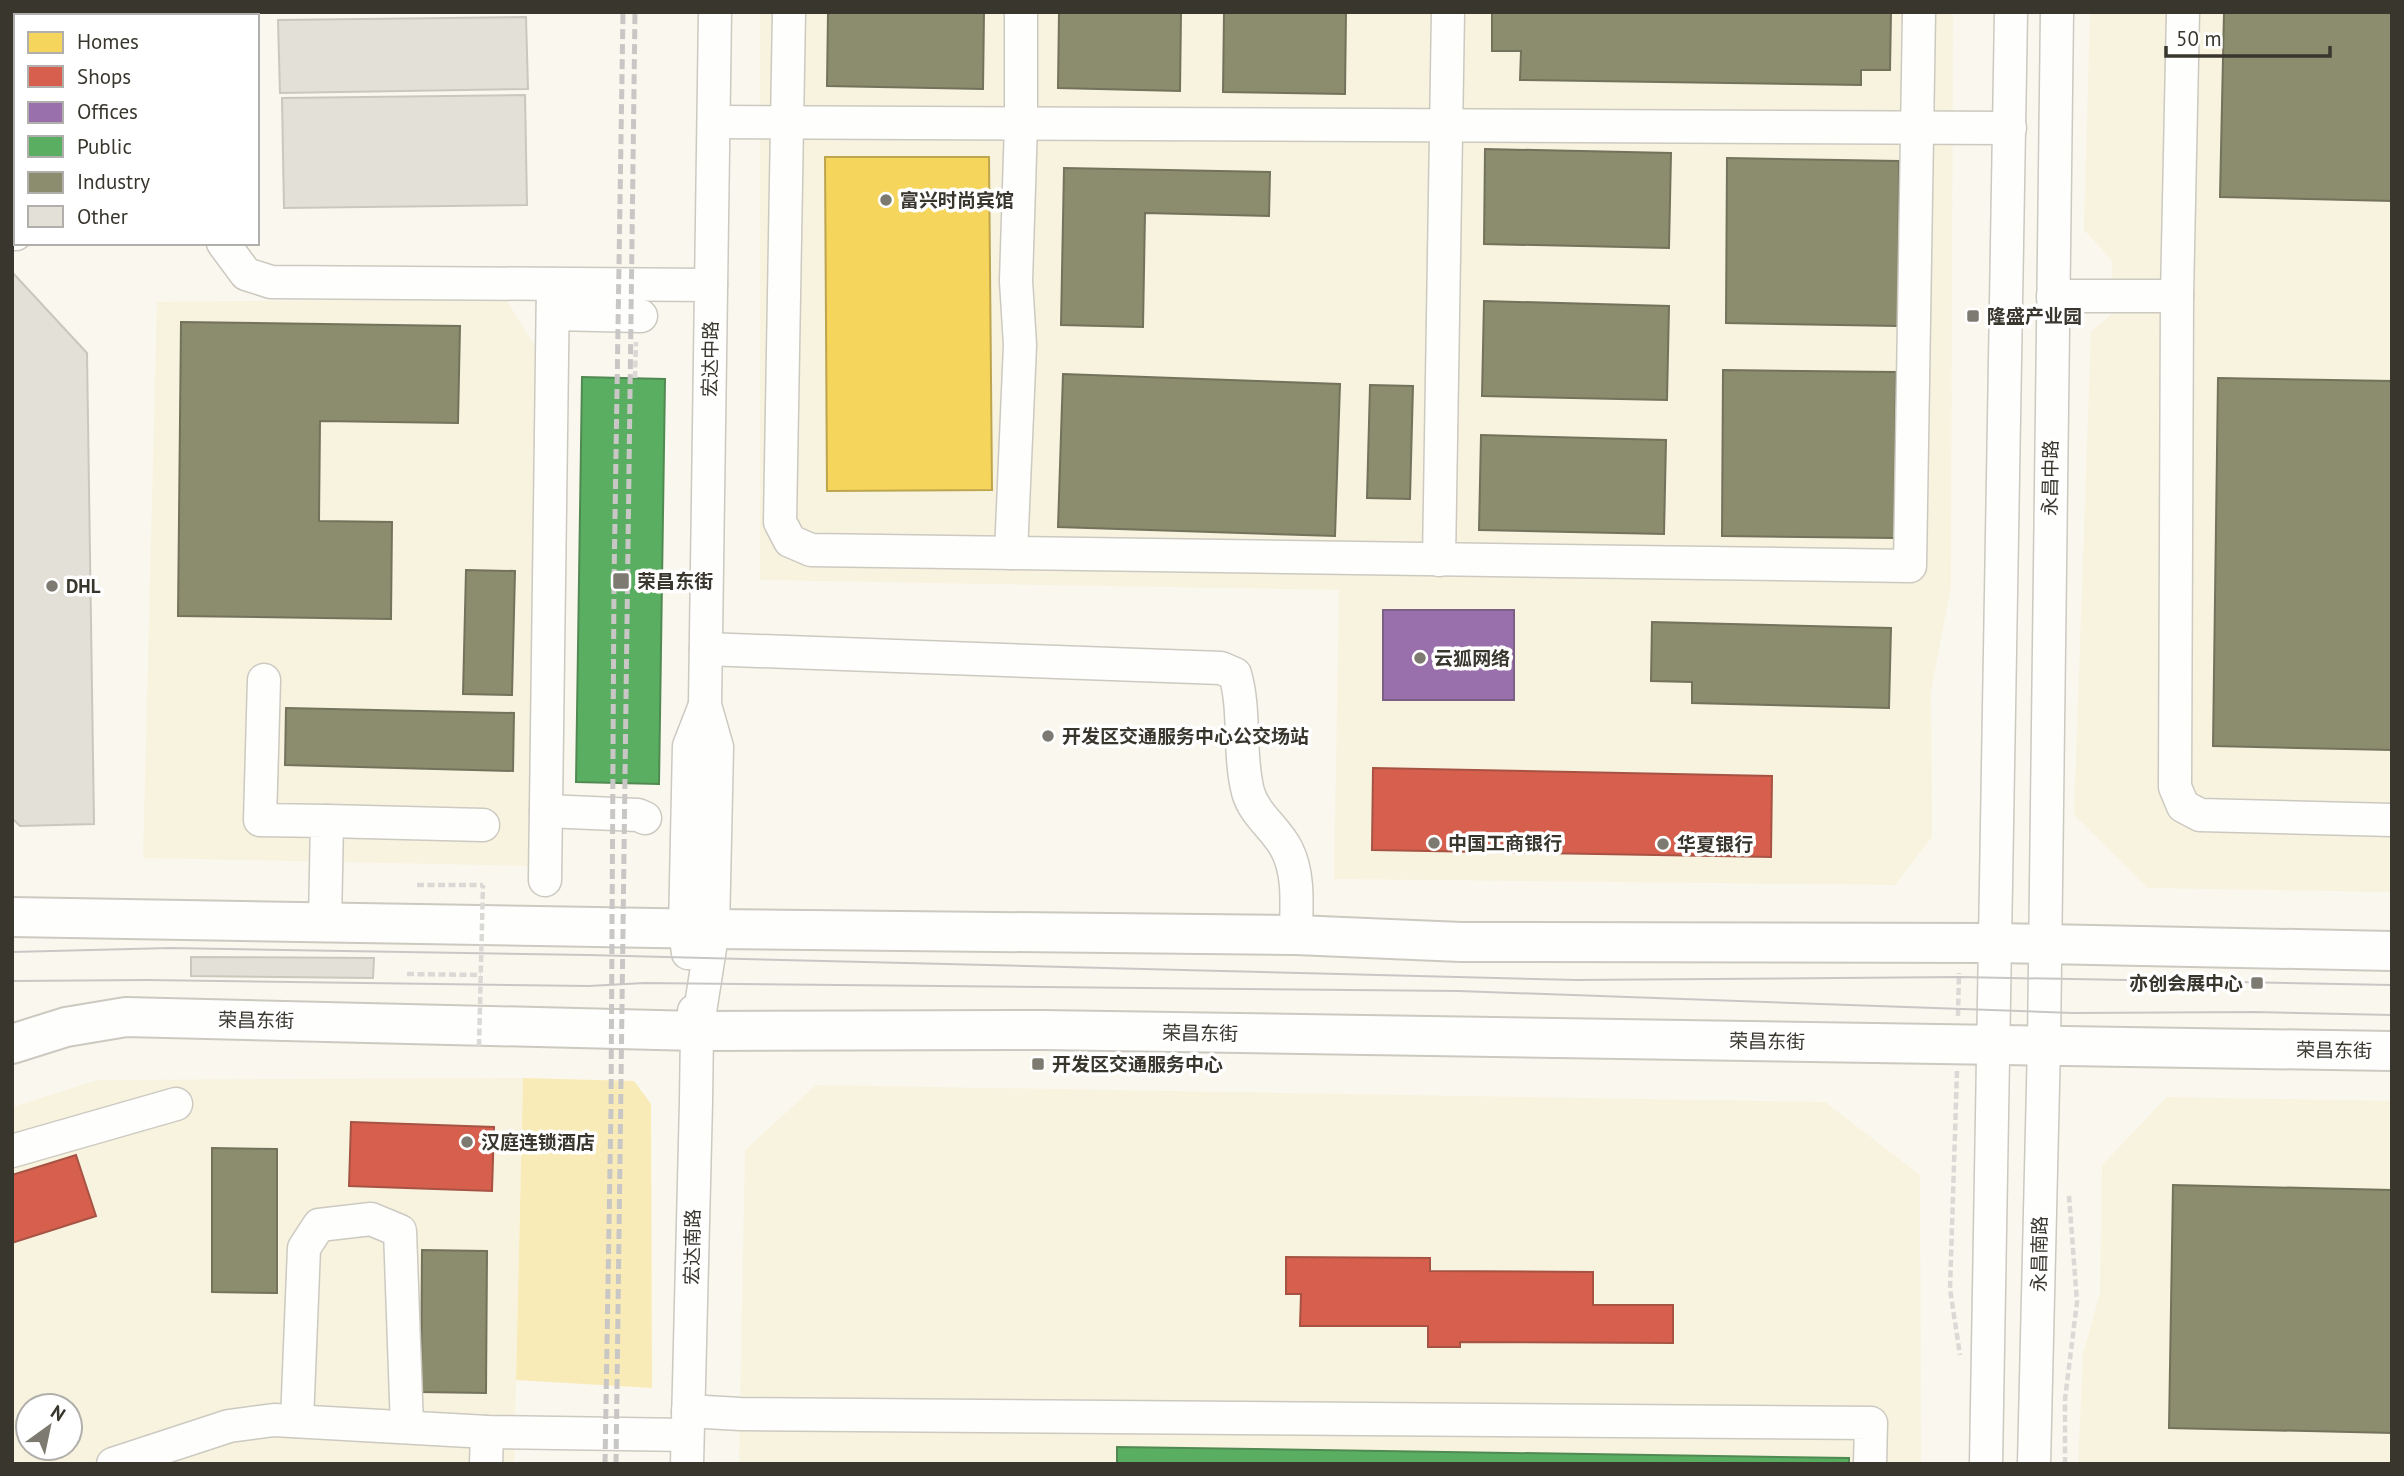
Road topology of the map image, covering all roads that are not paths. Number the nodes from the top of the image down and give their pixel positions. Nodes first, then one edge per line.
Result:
1 (715, 12) edge
2 (789, 12) edge
3 (1021, 12) edge
4 (1448, 12) edge
5 (1919, 12) edge
6 (2011, 12) edge
7 (2057, 12) edge
8 (2183, 12) edge
9 (714, 122) junction
10 (787, 122) junction
11 (1021, 123) junction
12 (1445, 125) junction
13 (1917, 127) junction
14 (2010, 128) junction
15 (218, 246) edge
16 (711, 285) junction
17 (2053, 296) junction
18 (2177, 296) junction
19 (553, 299) junction
20 (638, 316) road end
21 (1011, 553) junction
22 (1439, 560) junction
23 (706, 649) junction
24 (264, 680) dead end
25 (546, 811) junction
26 (645, 818) dead end
27 (2392, 820) edge
28 (327, 821) junction
29 (483, 825) dead end
30 (545, 880) dead end
31 (12, 917) edge
32 (325, 922) junction
33 (699, 929) junction
34 (1296, 936) junction
35 (1997, 943) junction
36 (2044, 944) junction
37 (2392, 951) edge
38 (697, 1031) junction
39 (12, 1044) edge
40 (1975, 1044) junction
41 (2044, 1044) junction
42 (2392, 1051) edge
43 (176, 1104) dead end
44 (12, 1151) edge
45 (297, 1421) junction
46 (407, 1427) junction
47 (487, 1432) junction
48 (687, 1436) edge
49 (113, 1464) edge
50 (486, 1464) edge
51 (1870, 1464) edge
52 (1986, 1464) edge
53 (2034, 1464) edge

1 - 9 street, 宏达中路
2 - 10 street
3 - 11 street
4 - 12 street
5 - 13 street
6 - 14 street
7 - 17 street, 永昌中路
8 - 18 street
9 - 10 street
9 - 16 street, 宏达中路
10 - 11 street
10 - 21 street
11 - 12 street
11 - 21 street
12 - 13 street
12 - 22 street
13 - 14 street
13 - 22 street
14 - 35 street
15 - 19 street
16 - 19 street
16 - 23 street, 宏达中路
17 - 18 street
17 - 36 street, 永昌中路
18 - 27 street
19 - 20 street
19 - 25 street
21 - 22 street
23 - 33 street, 宏达中路
23 - 34 street
24 - 28 street
25 - 26 street
25 - 30 street
28 - 29 street
28 - 32 street
31 - 32 main road
32 - 33 main road
33 - 34 main road
33 - 38 street, 宏达南路
34 - 35 main road
35 - 36 main road
35 - 40 street
36 - 37 main road
36 - 41 street, 永昌中路
38 - 39 main road, 荣昌东街
38 - 40 main road, 荣昌东街
38 - 48 street, 宏达南路
40 - 41 main road, 荣昌东街
40 - 52 street
41 - 42 main road, 荣昌东街
41 - 53 street, 永昌南路
43 - 44 street
45 - 46 street
45 - 46 street
45 - 49 street
46 - 47 street
47 - 48 street
47 - 50 street
48 - 51 street

